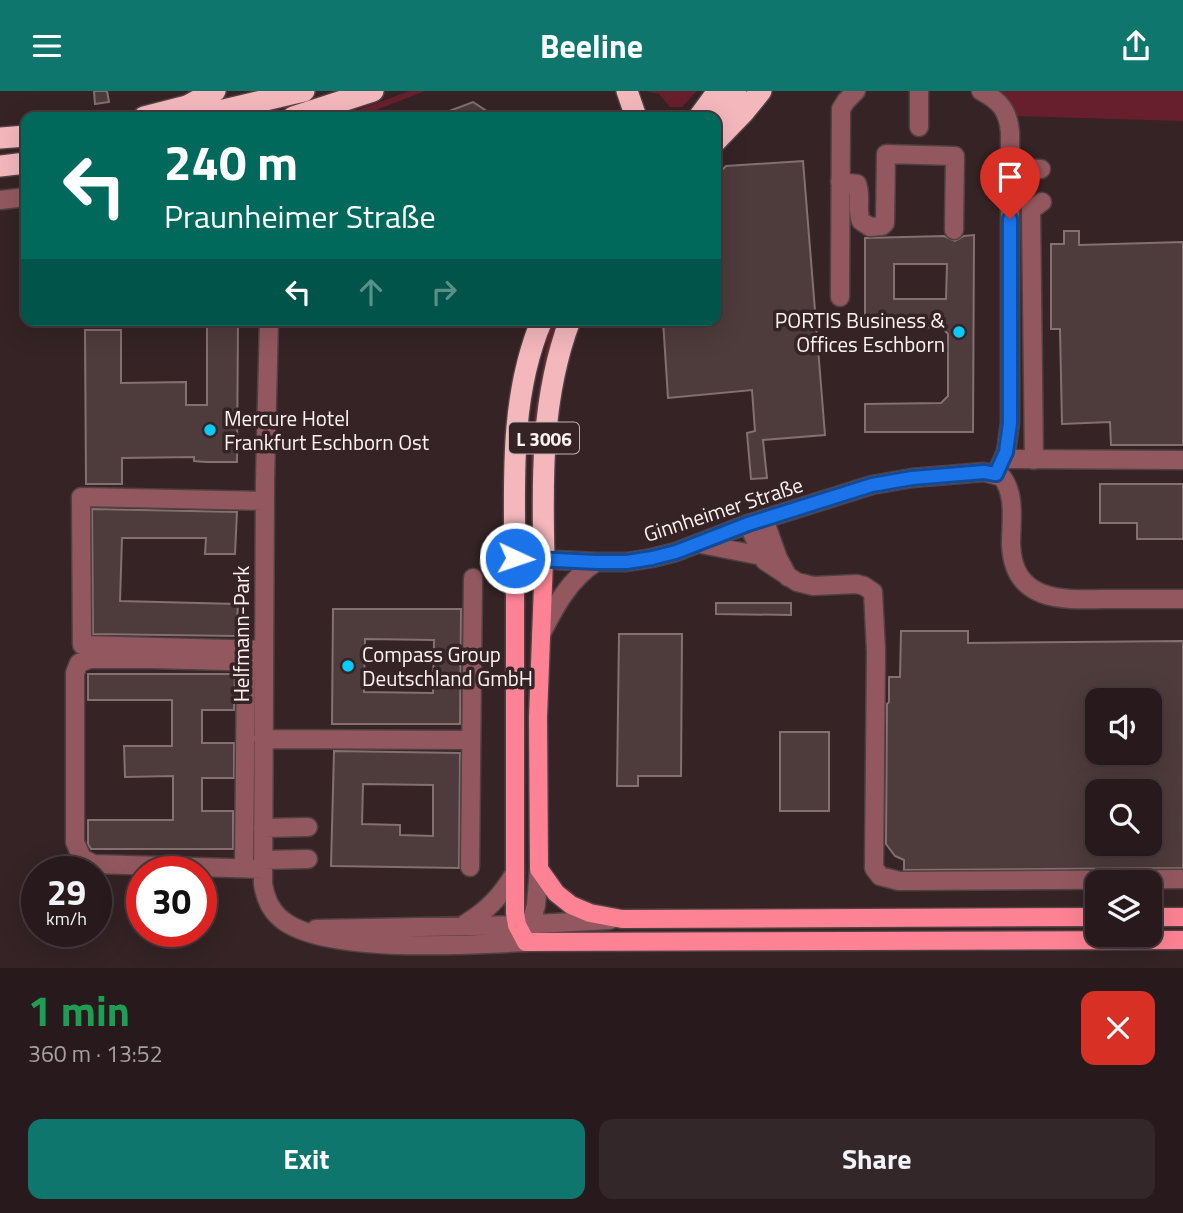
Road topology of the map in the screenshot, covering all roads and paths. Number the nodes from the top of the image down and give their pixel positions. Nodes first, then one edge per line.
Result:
1 (215, 91) edge
2 (304, 91) edge
3 (373, 91) edge
4 (627, 91) edge
5 (718, 91) edge
6 (736, 91) edge
7 (761, 91) edge
8 (856, 91) edge
9 (919, 91) edge
10 (981, 91) edge
11 (164, 112) edge
12 (218, 112) edge
13 (308, 112) edge
14 (634, 112) edge
15 (703, 112) edge
16 (721, 117) edge
17 (919, 127) dead end
18 (21, 136) edge
19 (721, 136) edge
20 (0, 138) edge
21 (21, 164) edge
22 (0, 166) edge
23 (1009, 168) junction
24 (1041, 169) dead end
25 (840, 182) junction
26 (21, 198) edge
27 (0, 200) edge
28 (1042, 202) dead end
29 (954, 230) dead end
30 (840, 297) dead end
31 (269, 326) edge
32 (540, 326) edge
33 (568, 326) edge
34 (1034, 460) junction
35 (1183, 460) edge
36 (1000, 466) junction
37 (265, 501) junction
38 (756, 521) junction
39 (701, 544) junction
40 (762, 556) junction
41 (515, 558) junction
42 (544, 559) junction
43 (596, 562) junction
44 (788, 577) junction
45 (473, 578) dead end
46 (1183, 599) edge
47 (541, 634) junction
48 (258, 658) junction
49 (264, 739) junction
50 (471, 740) junction
51 (308, 827) dead end
52 (263, 828) junction
53 (308, 859) dead end
54 (263, 864) junction
55 (470, 867) dead end
56 (244, 868) junction
57 (539, 869) junction
58 (515, 873) junction
59 (1183, 879) edge
60 (1085, 917) edge
61 (1162, 917) edge
62 (1183, 917) edge
63 (622, 919) junction
64 (463, 925) junction
65 (302, 929) junction
66 (525, 931) junction
67 (1183, 940) edge

1 - 11 highway
2 - 12 highway
3 - 13 highway
4 - 14 highway
5 - 15 highway
6 - 16 highway
7 - 19 highway
8 - 25 street
9 - 17 street
10 - 23 street
18 - 20 highway
21 - 22 highway
23 - 24 street
23 - 36 street
25 - 29 street
25 - 30 street
26 - 27 street
28 - 34 street
31 - 37 street, Helfmann-Park
32 - 41 highway, L 3006
33 - 42 highway, L 3006
34 - 35 street, Ginnheimer Straße
34 - 36 street, Ginnheimer Straße
36 - 38 street, Ginnheimer Straße
36 - 46 street
37 - 48 street, Helfmann-Park
37 - 48 street
38 - 39 street, Ginnheimer Straße
38 - 40 street
38 - 44 street
39 - 40 street
39 - 43 street, Ginnheimer Straße
40 - 44 street
41 - 42 street, Ginnheimer Straße
41 - 58 main road, L 3006
42 - 43 street, Ginnheimer Straße
42 - 47 main road, L 3006
43 - 47 street
44 - 59 street
45 - 50 street
47 - 57 main road, L 3006
48 - 49 street, Helfmann-Park
48 - 56 street
48 - 56 street
49 - 50 street
49 - 52 street, Helfmann-Park
50 - 55 street
51 - 52 street
52 - 54 street, Helfmann-Park
53 - 54 street
54 - 56 street
54 - 65 street, Helfmann-Park
57 - 63 main road
57 - 66 street
58 - 64 street
58 - 66 main road, L 3006
60 - 63 main road
61 - 62 main road
63 - 66 street
64 - 65 street
64 - 66 street
65 - 66 street, Helfmann-Park
66 - 67 main road

